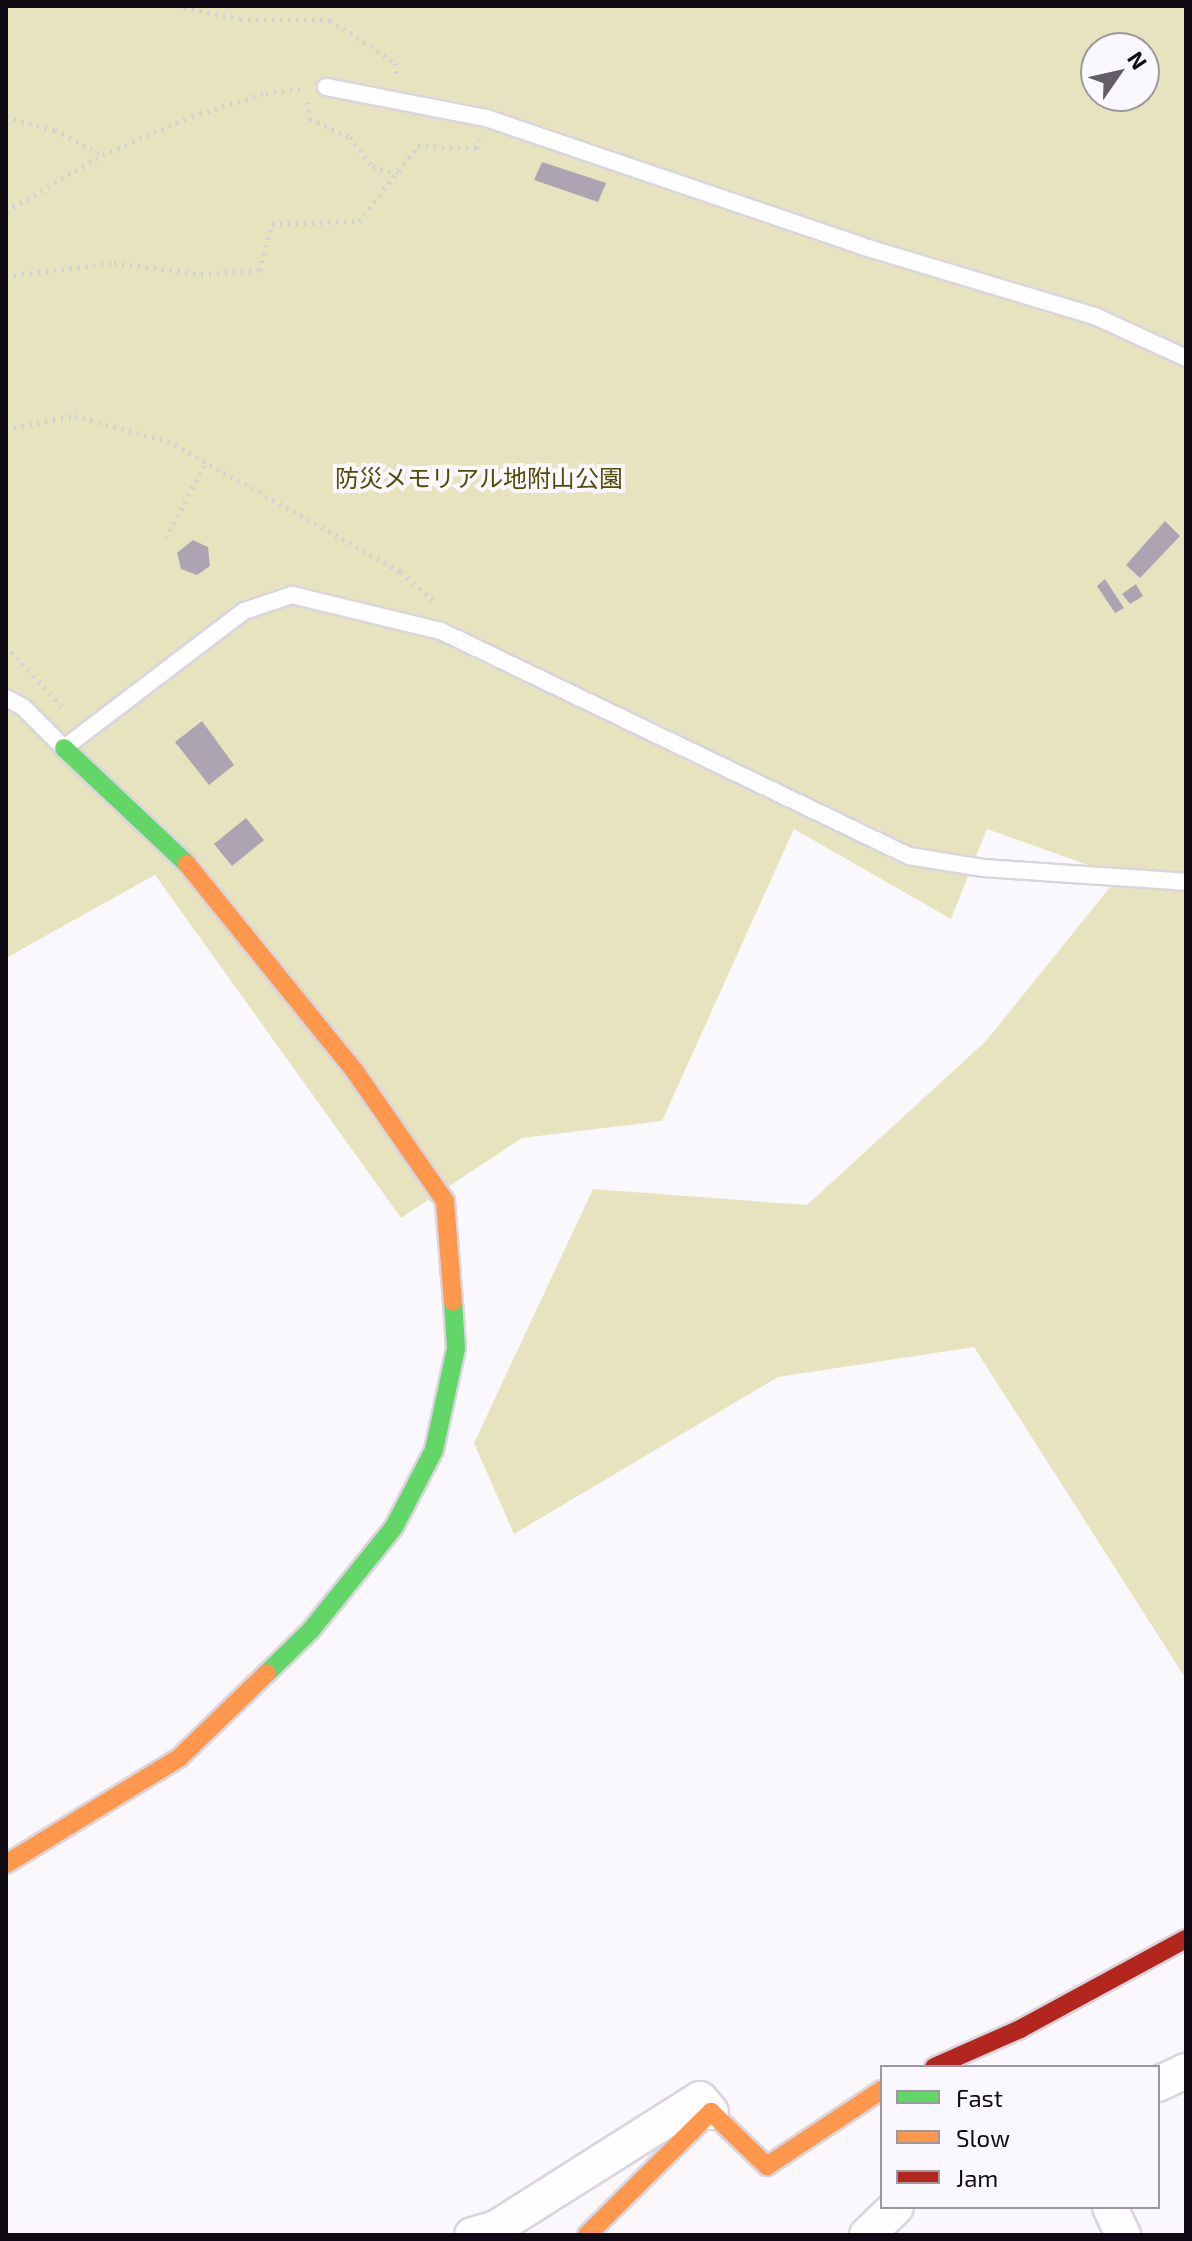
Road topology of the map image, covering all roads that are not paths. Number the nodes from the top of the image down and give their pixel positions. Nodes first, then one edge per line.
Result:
1 (326, 87) road end
2 (1186, 358) edge
3 (6, 698) edge
4 (64, 748) junction
5 (1186, 882) edge
6 (6, 1864) edge
7 (1186, 1939) edge
8 (939, 2065) edge
9 (1186, 2071) edge
10 (1160, 2083) edge
11 (880, 2091) edge
12 (711, 2112) junction
13 (1111, 2209) edge
14 (472, 2235) edge
15 (587, 2235) edge
16 (1123, 2235) edge

1 - 2 lane
3 - 4 lane
4 - 5 lane
4 - 6 street
7 - 8 street
9 - 10 street
11 - 12 street
12 - 14 street
12 - 15 street
13 - 16 street

